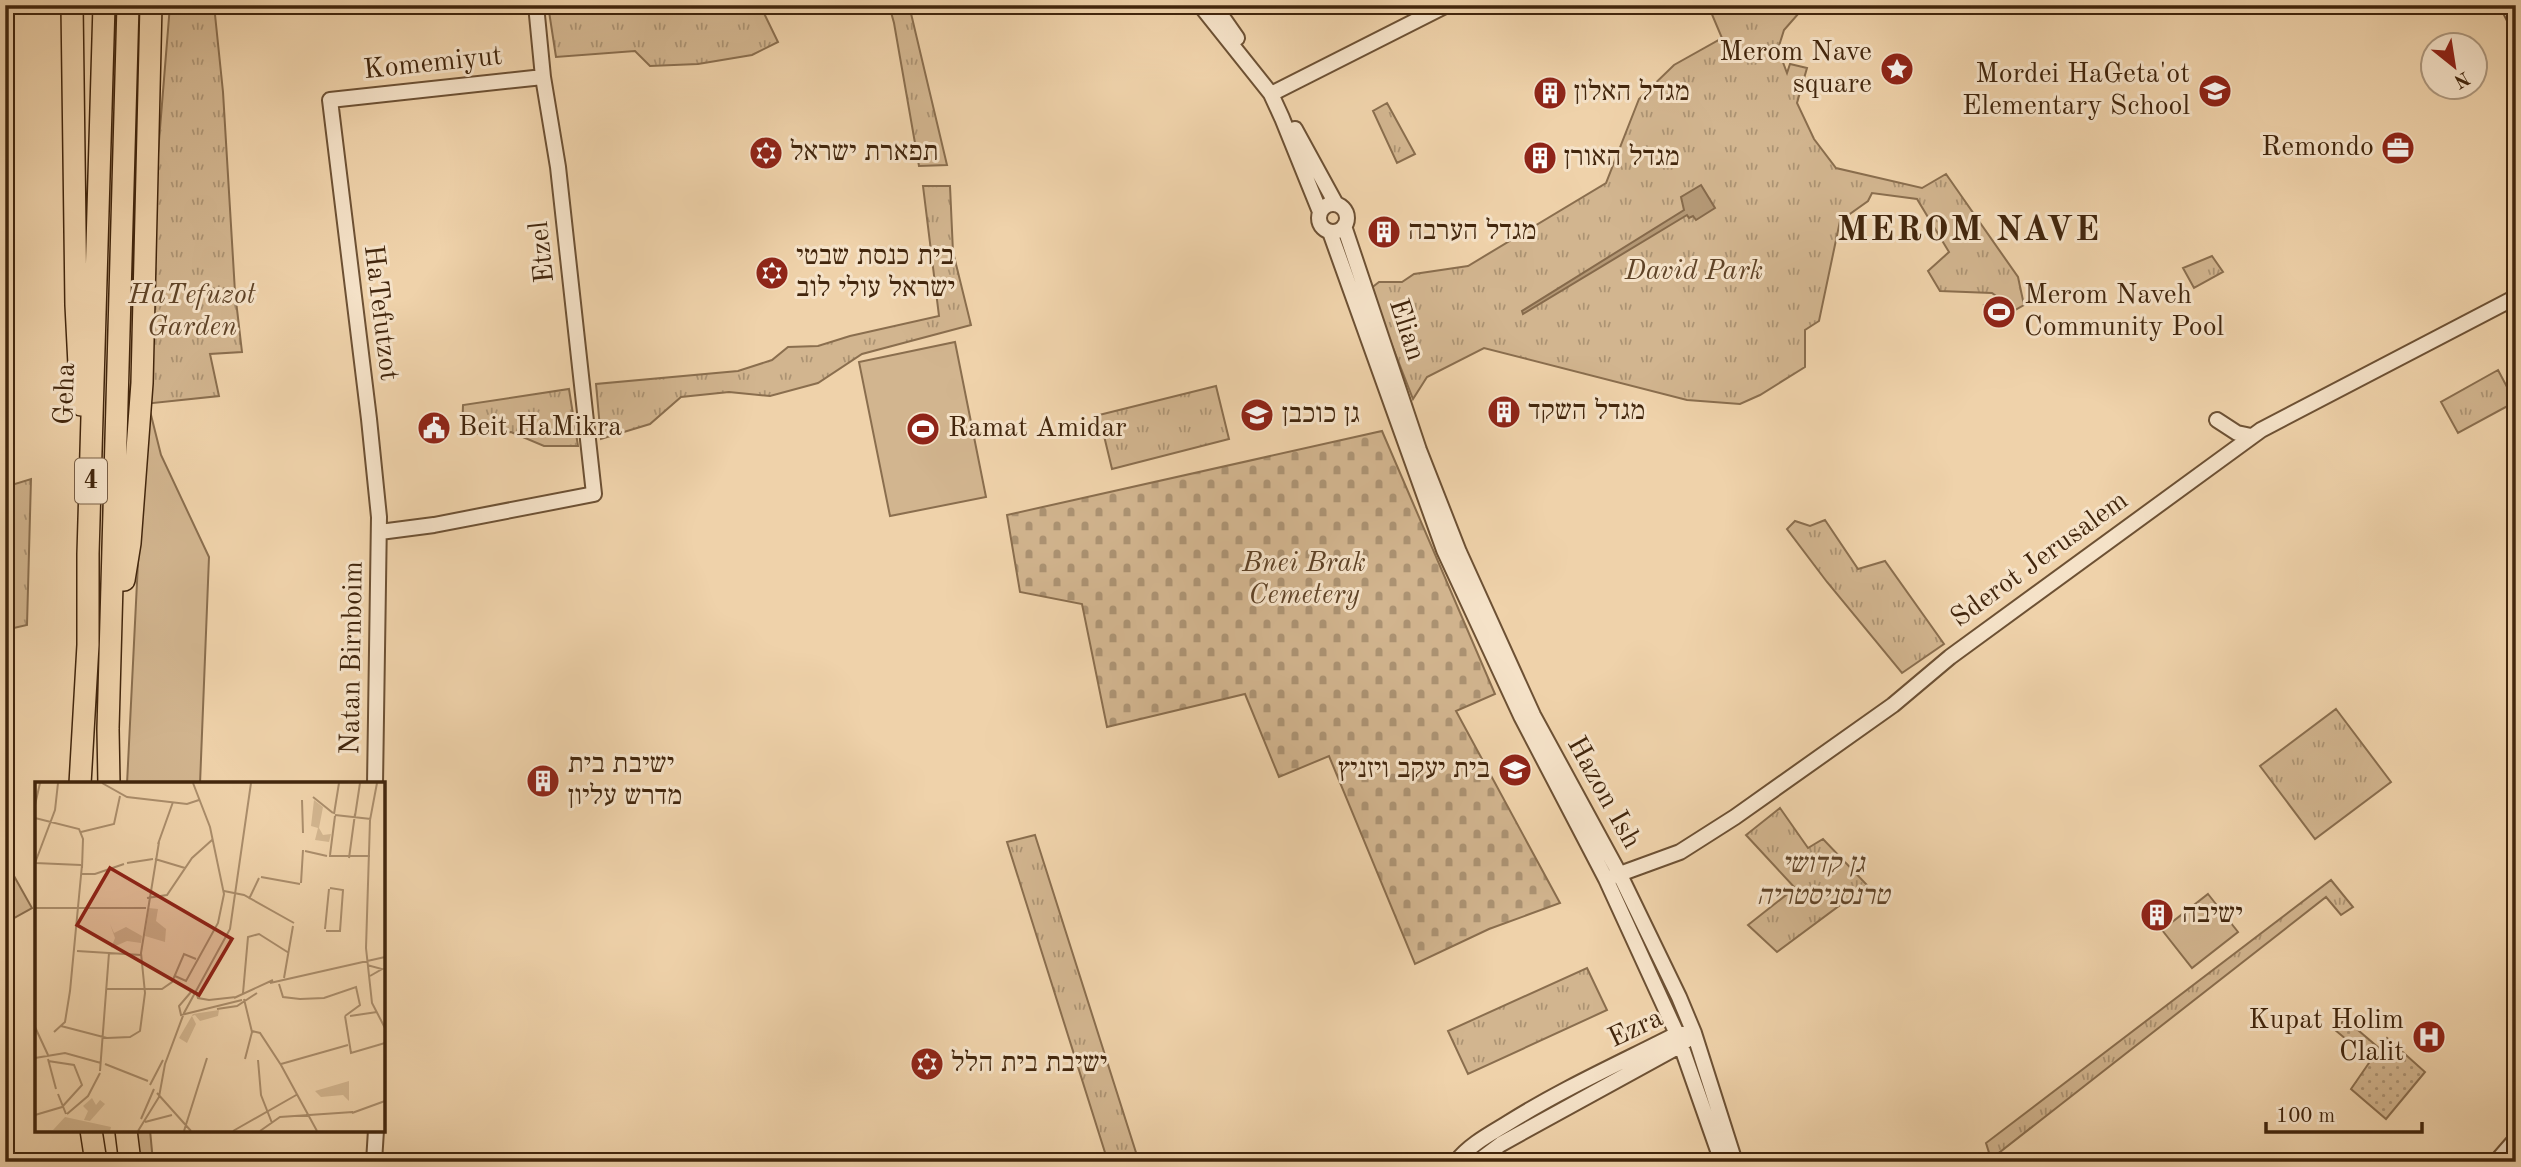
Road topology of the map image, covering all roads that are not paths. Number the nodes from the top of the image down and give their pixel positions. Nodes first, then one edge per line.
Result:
1 (91, 5) edge
2 (104, 5) edge
3 (128, 5) edge
4 (151, 5) edge
5 (165, 5) edge
6 (536, 5) edge
7 (1200, 5) edge
8 (1214, 5) edge
9 (1447, 5) edge
10 (2508, 5) edge
11 (71, 10) edge
12 (2516, 21) edge
13 (542, 77) junction
14 (1273, 93) junction
15 (330, 100) joint
16 (101, 178) junction
17 (147, 193) junction
18 (1336, 204) junction
19 (1320, 212) junction
20 (1337, 229) junction
21 (2516, 298) edge
22 (2217, 420) dead end
23 (2251, 436) junction
24 (1414, 452) joint
25 (380, 532) junction
26 (88, 554) junction
27 (111, 655) junction
28 (80, 782) edge
29 (109, 782) edge
30 (375, 782) edge
31 (1613, 876) junction
32 (1694, 1033) junction
33 (1679, 1039) junction
34 (91, 1132) edge
35 (126, 1132) edge
36 (376, 1132) edge
37 (2516, 1139) edge
38 (96, 1162) edge
39 (130, 1162) edge
40 (374, 1162) edge
41 (1456, 1162) edge
42 (1477, 1162) edge
43 (1722, 1162) edge
44 (1735, 1162) edge
45 (2496, 1162) edge

1 - 16 highway
2 - 16 highway, Geha / 4
3 - 27 highway, Geha / 4
4 - 17 highway
5 - 17 highway
6 - 13 street, Etzel
7 - 14 street
8 - 14 street
9 - 14 street
10 - 12 street
11 - 26 highway
13 - 15 street, Komemiyut
13 - 25 street, Etzel
14 - 18 street
14 - 19 street
15 - 25 street, HaTefutzot
16 - 26 highway, Geha / 4
17 - 27 highway
18 - 19 street
18 - 20 street
19 - 20 street
20 - 24 street, Elian
21 - 23 street, Sderot Jerusalem
22 - 23 street
23 - 31 street, Sderot Jerusalem
24 - 31 street, Hazon Ish
25 - 30 street, Natan Birnboim
26 - 28 highway, Geha / 4
27 - 29 highway, Geha / 4
31 - 32 street, Hazon Ish
31 - 33 street, Hazon Ish
32 - 33 street, Ezra
32 - 44 street, Hazon Ish
33 - 41 street, Ezra
33 - 42 street, Ezra
33 - 43 street, Hazon Ish
34 - 38 highway
35 - 39 highway
36 - 40 street
37 - 45 street

